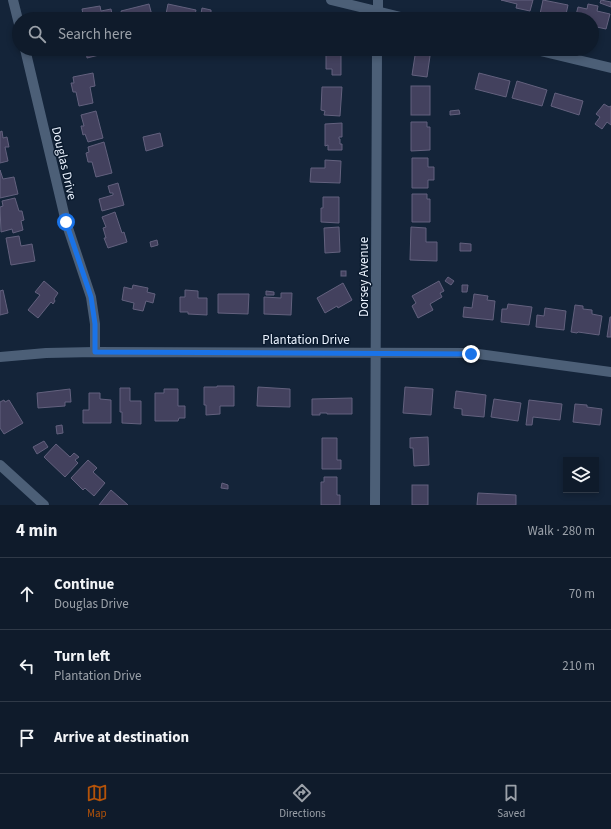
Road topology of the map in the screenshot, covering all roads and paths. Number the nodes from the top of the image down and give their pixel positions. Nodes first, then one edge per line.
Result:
1 (13, 0) edge
2 (331, 0) edge
3 (378, 0) edge
4 (16, 12) edge
5 (369, 12) edge
6 (378, 12) edge
7 (27, 56) edge
8 (377, 56) edge
9 (561, 56) edge
10 (611, 68) edge
11 (95, 352) junction
12 (376, 352) junction
13 (0, 357) edge
14 (611, 372) edge
15 (0, 465) edge
16 (44, 505) edge
17 (375, 505) edge

1 - 4 street
2 - 5 street
3 - 6 street
7 - 11 street, Douglas Drive
8 - 12 street, Dorsey Avenue
9 - 10 street
11 - 12 street, Plantation Drive
11 - 13 street, Plantation Drive
12 - 14 street, Plantation Drive
12 - 17 street, Dorsey Avenue
15 - 16 street

